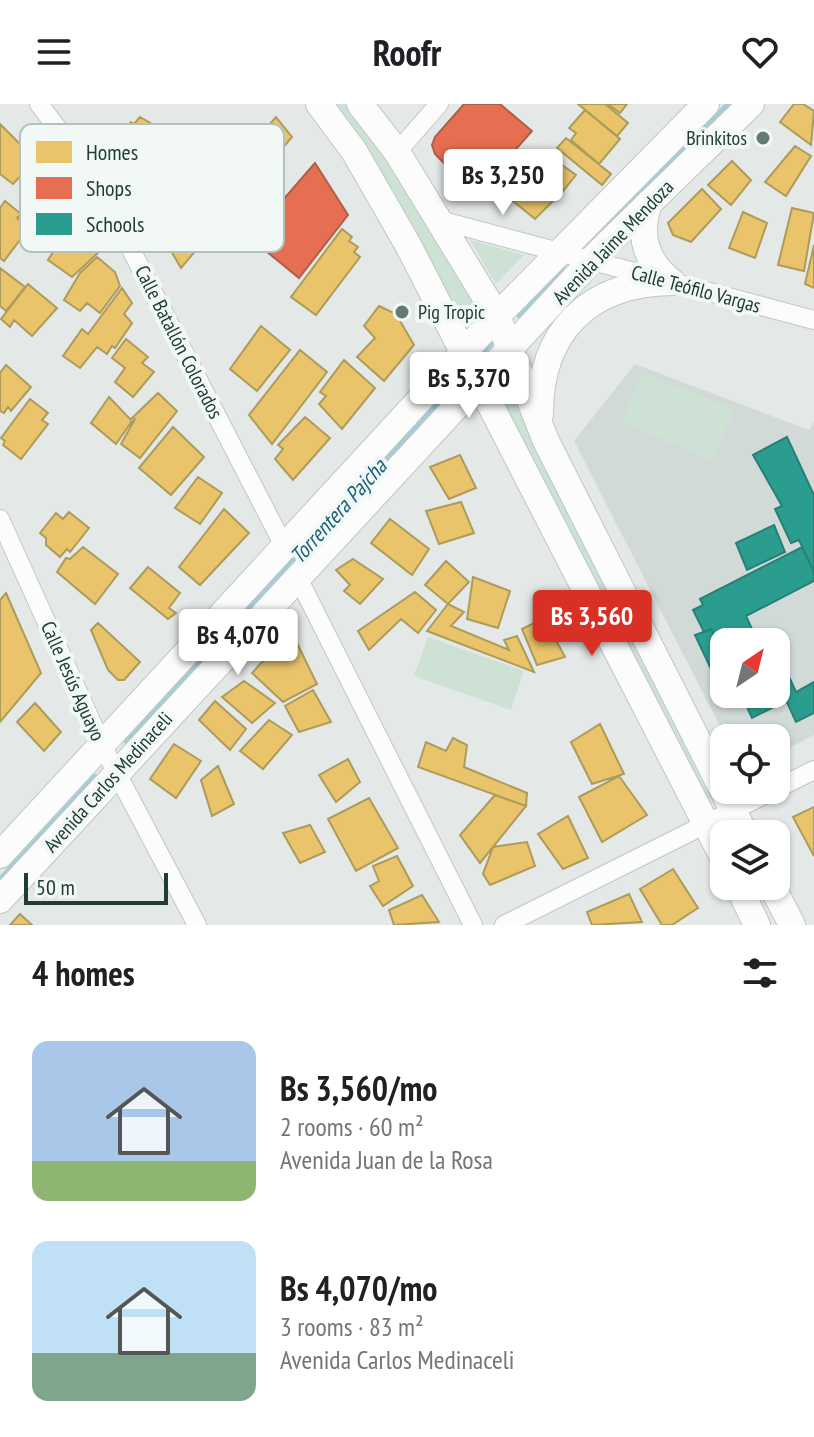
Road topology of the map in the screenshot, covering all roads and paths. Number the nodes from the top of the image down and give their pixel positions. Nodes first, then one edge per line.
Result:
1 (39, 104) edge
2 (319, 104) edge
3 (360, 104) edge
4 (439, 104) edge
5 (706, 104) edge
6 (751, 104) edge
7 (54, 124) edge
8 (397, 152) junction
9 (649, 203) junction
10 (439, 220) junction
11 (132, 252) edge
12 (557, 253) junction
13 (591, 262) junction
14 (672, 282) junction
15 (497, 316) junction
16 (814, 320) edge
17 (512, 349) junction
18 (463, 354) junction
19 (479, 384) junction
20 (546, 441) junction
21 (0, 519) edge
22 (284, 546) junction
23 (297, 576) junction
24 (102, 745) junction
25 (814, 770) edge
26 (116, 773) junction
27 (790, 782) edge
28 (759, 804) edge
29 (738, 820) edge
30 (741, 820) edge
31 (707, 824) junction
32 (710, 824) edge
33 (710, 830) edge
34 (0, 855) edge
35 (0, 900) edge
36 (745, 900) edge
37 (779, 900) edge
38 (197, 925) edge
39 (473, 925) edge
40 (504, 925) edge
41 (757, 925) edge
42 (792, 925) edge

1 - 7 street, Calle Batallón Colorados
2 - 18 main road
3 - 8 main road
4 - 8 street
5 - 12 main road, Avenida Jaime Mendoza
6 - 9 main road, Avenida Jaime Mendoza
8 - 10 main road
9 - 13 main road, Avenida Jaime Mendoza
9 - 14 main road
10 - 12 street, Calle Teófilo Vargas
10 - 15 main road
11 - 22 street, Calle Batallón Colorados
12 - 13 street, Calle Teófilo Vargas
12 - 15 main road, Avenida Jaime Mendoza
13 - 14 street, Calle Teófilo Vargas
13 - 17 main road, Avenida Jaime Mendoza
14 - 16 street, Calle Teófilo Vargas
14 - 20 main road
15 - 17 main road
15 - 18 main road, Avenida Jaime Mendoza
17 - 19 main road, Avenida Jaime Mendoza
17 - 20 main road
18 - 19 main road
18 - 22 main road, Avenida Carlos Medinaceli
19 - 23 main road, Avenida Carlos Medinaceli
19 - 31 main road
20 - 29 main road
21 - 24 street, Calle Jesús Aguayo
22 - 24 main road, Avenida Carlos Medinaceli
23 - 26 main road, Avenida Carlos Medinaceli
23 - 39 street
24 - 26 street, Calle Jesús Aguayo
24 - 34 main road, Avenida Carlos Medinaceli
25 - 27 street
26 - 35 main road, Avenida Carlos Medinaceli
26 - 38 street, Calle Jesús Aguayo
28 - 30 street
31 - 32 street
31 - 33 main road
31 - 40 street
36 - 41 main road
37 - 42 main road

